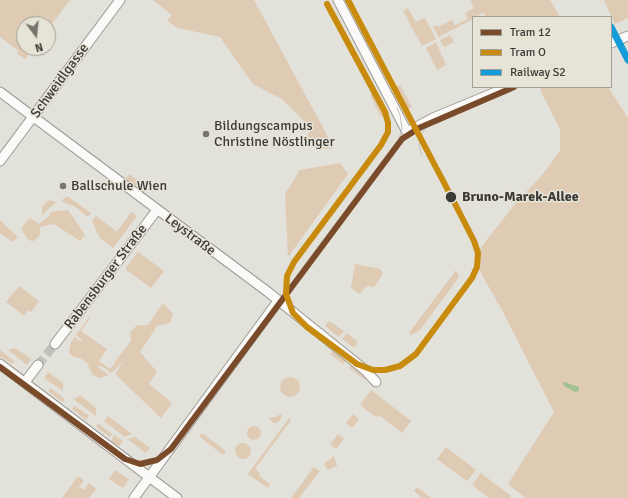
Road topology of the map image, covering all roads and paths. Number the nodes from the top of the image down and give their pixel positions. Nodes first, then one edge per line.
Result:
1 (120, 0) edge
2 (338, 0) edge
3 (628, 36) edge
4 (612, 43) edge
5 (506, 88) edge
6 (0, 92) edge
7 (34, 117) junction
8 (0, 161) edge
9 (156, 210) junction
10 (278, 300) junction
11 (54, 344) tunnel mouth
12 (0, 364) edge
13 (38, 365) tunnel mouth
14 (24, 382) junction
15 (376, 382) dead end
16 (149, 477) junction
17 (134, 498) edge
18 (178, 498) edge

1 - 7 street, Schweidlgasse
2 - 5 street
3 - 4 street
6 - 7 street, Leystraße
7 - 8 street, Schweidlgasse
7 - 9 street, Leystraße
9 - 10 street, Leystraße
9 - 11 street, Rabensburger Straße
10 - 15 street, Leystraße
10 - 16 street
12 - 14 street
13 - 14 street
14 - 16 street
16 - 17 street
16 - 18 street

